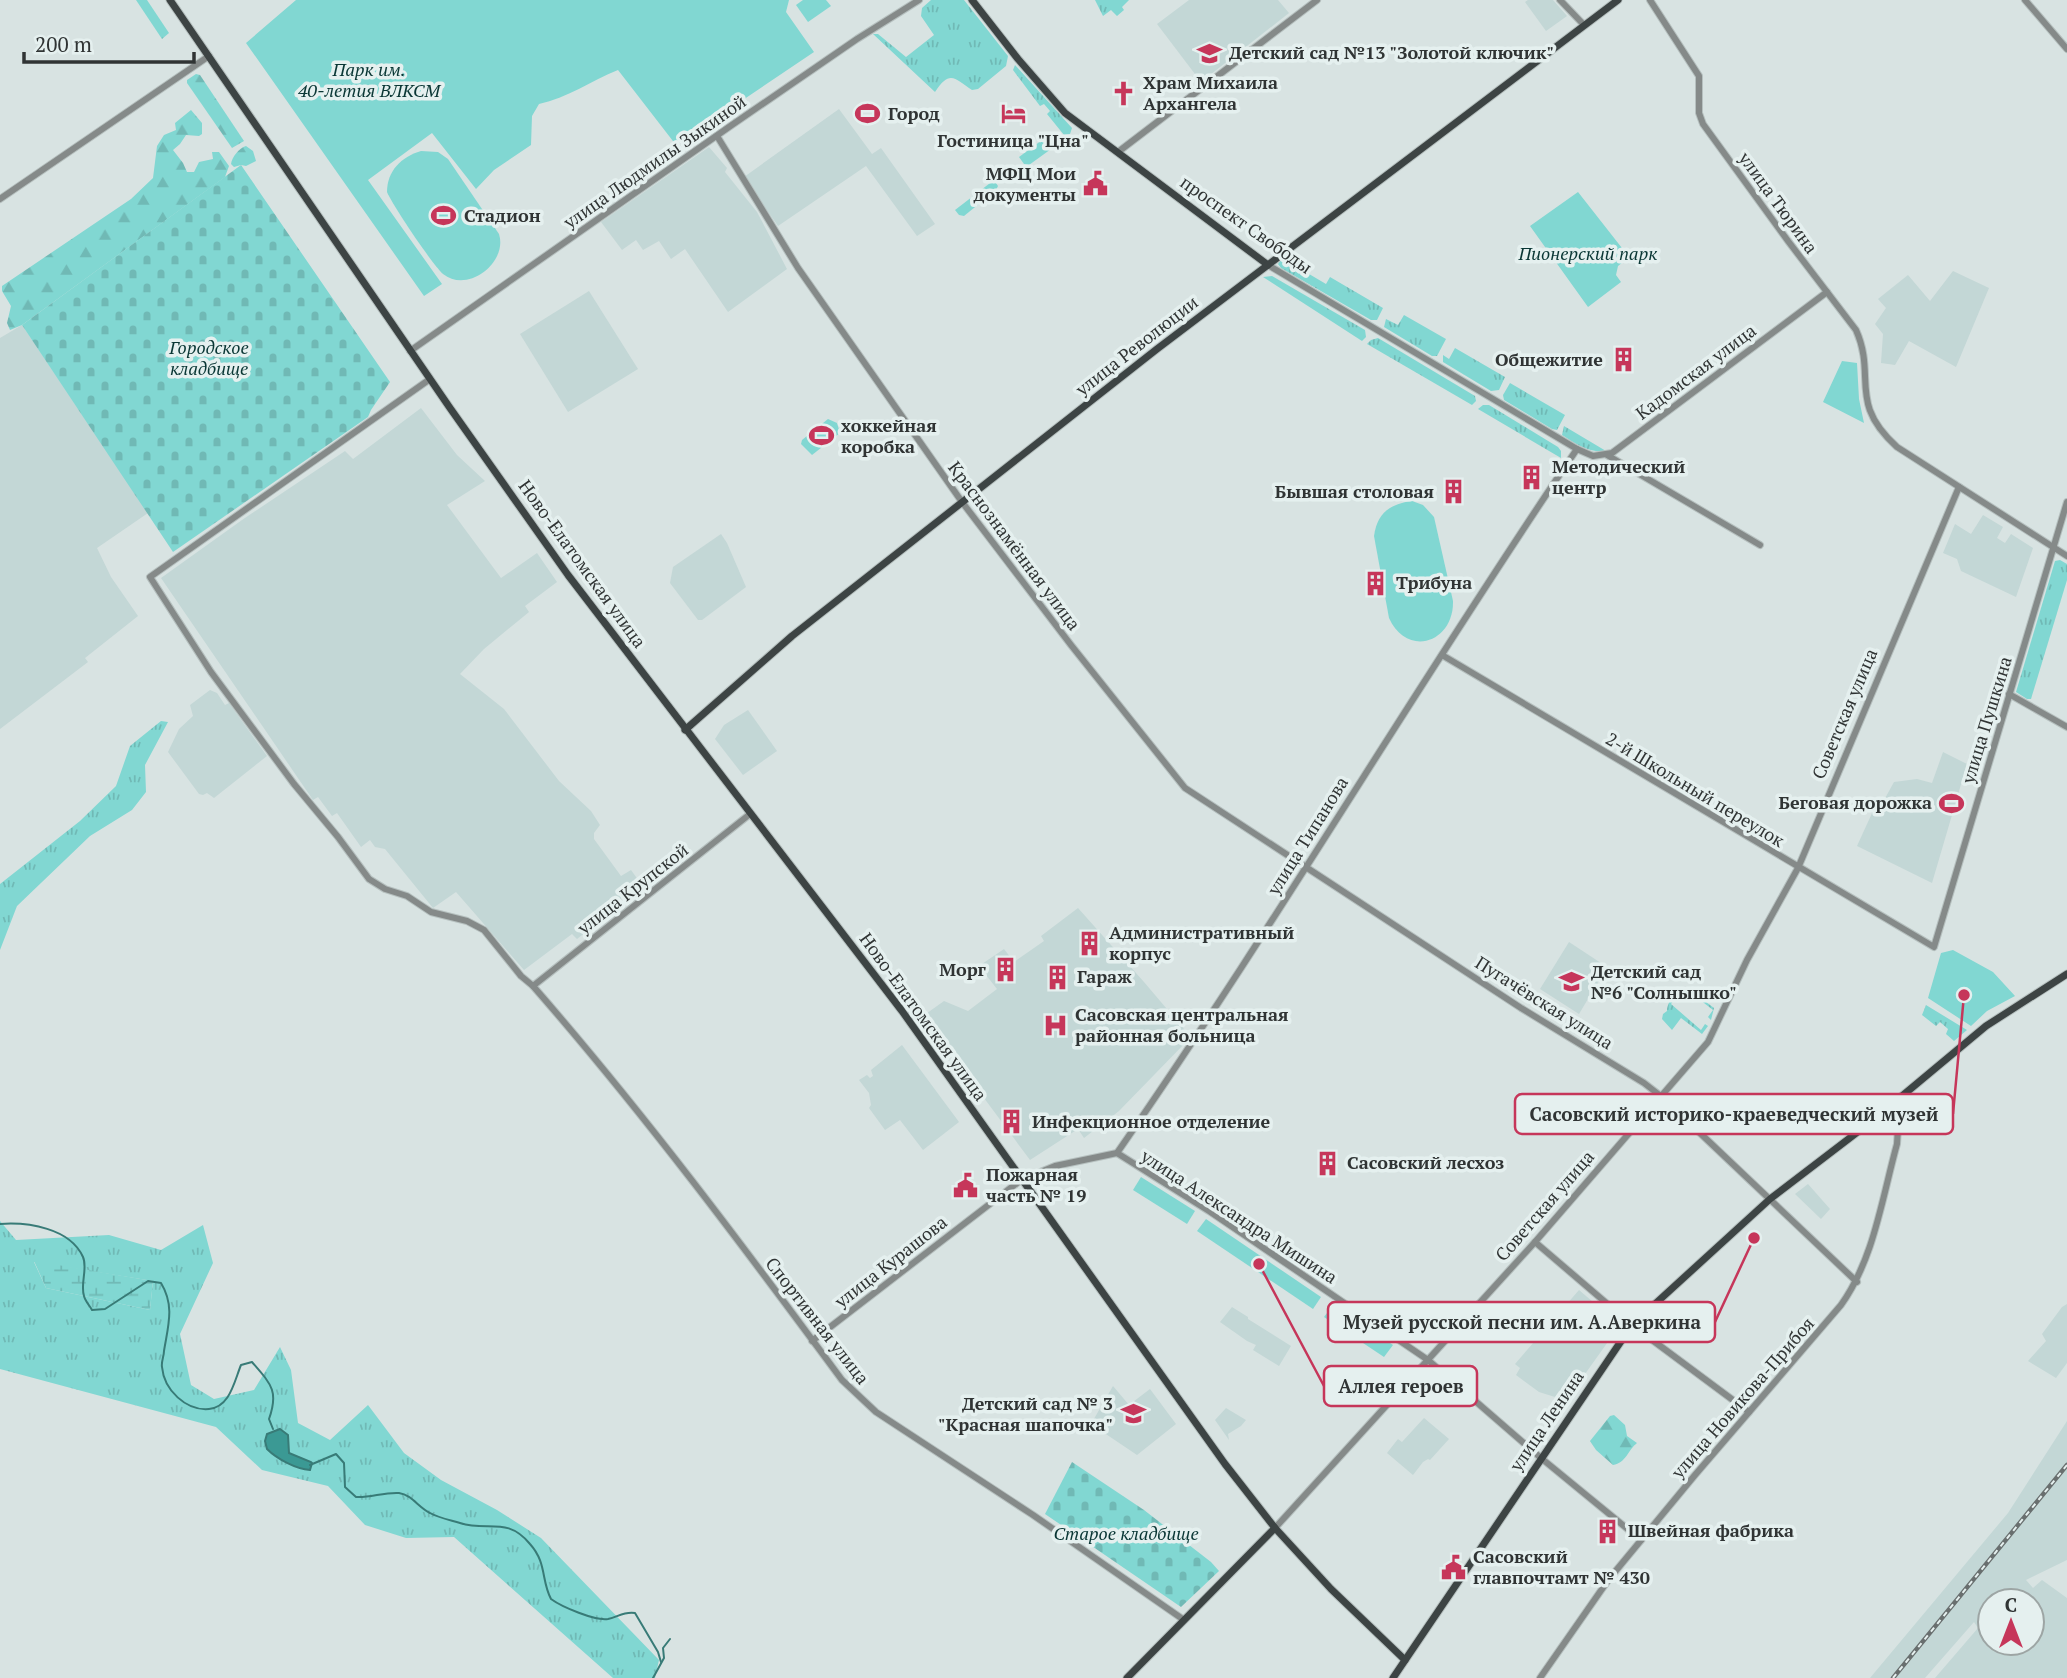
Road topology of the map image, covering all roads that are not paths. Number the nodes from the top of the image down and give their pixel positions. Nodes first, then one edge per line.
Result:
1 (170, 0) edge
2 (919, 0) edge
3 (972, 0) edge
4 (1317, 0) edge
5 (1560, 0) edge
6 (1619, 0) edge
7 (1650, 0) edge
8 (2025, 0) edge
9 (1584, 24) junction
10 (2067, 49) edge
11 (208, 56) junction
12 (717, 136) junction
13 (1118, 152) junction
14 (0, 199) edge
15 (1268, 265) junction
16 (1827, 292) junction
17 (410, 351) junction
18 (430, 379) junction
19 (1577, 449) junction
20 (1607, 455) junction
21 (1959, 487) junction
22 (962, 502) junction
23 (2067, 502) edge
24 (1760, 545) dead end
25 (2054, 548) junction
26 (2067, 556) edge
27 (1442, 656) junction
28 (2009, 694) junction
29 (2067, 727) edge
30 (685, 730) junction
31 (1185, 788) joint
32 (750, 814) junction
33 (1306, 868) junction
34 (1798, 868) junction
35 (1934, 947) joint
36 (2067, 974) edge
37 (533, 986) junction
38 (1662, 1097) junction
39 (1891, 1105) junction
40 (1117, 1153) junction
41 (1021, 1180) junction
42 (1770, 1199) junction
43 (1535, 1242) junction
44 (1857, 1283) junction
45 (1632, 1325) junction
46 (812, 1340) junction
47 (1428, 1360) junction
48 (1749, 1412) junction
49 (1541, 1458) junction
50 (1275, 1528) junction
51 (1641, 1540) junction
52 (1184, 1620) junction
53 (1405, 1660) junction
54 (1127, 1678) edge
55 (1393, 1678) edge
56 (1540, 1678) edge

1 - 11 main road, Ново-Елатомская улица
2 - 12 street, улица Людмилы Зыкиной
3 - 13 main road, проспект Свободы
4 - 13 street
5 - 9 street
6 - 9 main road, улица Революции
7 - 16 street, улица Тюрина
8 - 10 street
9 - 15 main road, улица Революции
11 - 14 street
11 - 17 main road, Ново-Елатомская улица
12 - 17 street, улица Людмилы Зыкиной
12 - 22 street, Краснознамённая улица
13 - 15 main road, проспект Свободы
15 - 19 street, проспект Свободы
15 - 22 main road, улица Революции
16 - 20 street, Кадомская улица
16 - 21 street, улица Тюрина
17 - 18 main road, Ново-Елатомская улица
18 - 30 main road, Ново-Елатомская улица
18 - 37 street, Спортивная улица
19 - 20 street
19 - 27 street, улица Типанова
20 - 24 street
21 - 25 street
21 - 34 street, Советская улица
22 - 30 main road, улица Революции
22 - 31 street, Краснознамённая улица
23 - 25 street, улица Пушкина
25 - 26 street
25 - 28 street, улица Пушкина
27 - 33 street, улица Типанова
27 - 34 street, 2-й Школьный переулок
28 - 29 street
28 - 35 street, улица Пушкина
30 - 32 main road, Ново-Елатомская улица
31 - 33 street, Пугачёвская улица
32 - 37 street, улица Крупской
32 - 41 main road, Ново-Елатомская улица
33 - 38 street, Пугачёвская улица
33 - 40 street, улица Типанова
34 - 35 street, 2-й Школьный переулок
34 - 38 street, Советская улица
36 - 39 main road, улица Ленина
37 - 46 street, Спортивная улица
38 - 42 street, Пугачёвская улица
38 - 43 street, Советская улица
39 - 42 main road, улица Ленина
39 - 44 street, улица Новикова-Прибоя
40 - 41 street
40 - 47 street, улица Александра Мишина
41 - 46 street, улица Курашова
41 - 50 main road, Ново-Елатомская улица
42 - 44 street, Пугачёвская улица
42 - 45 main road, улица Ленина
43 - 45 street
43 - 47 street, Советская улица
44 - 48 street, улица Новикова-Прибоя
45 - 48 street
45 - 49 main road, улица Ленина
46 - 52 street, Спортивная улица
47 - 49 street, улица Александра Мишина
47 - 50 street, Советская улица
48 - 51 street, улица Новикова-Прибоя
49 - 51 street, улица Александра Мишина
49 - 53 main road, улица Ленина
50 - 52 main road, Советская улица
50 - 53 main road, Ново-Елатомская улица
51 - 56 street, улица Новикова-Прибоя
52 - 54 main road, Советская улица
53 - 55 main road, улица Ленина

